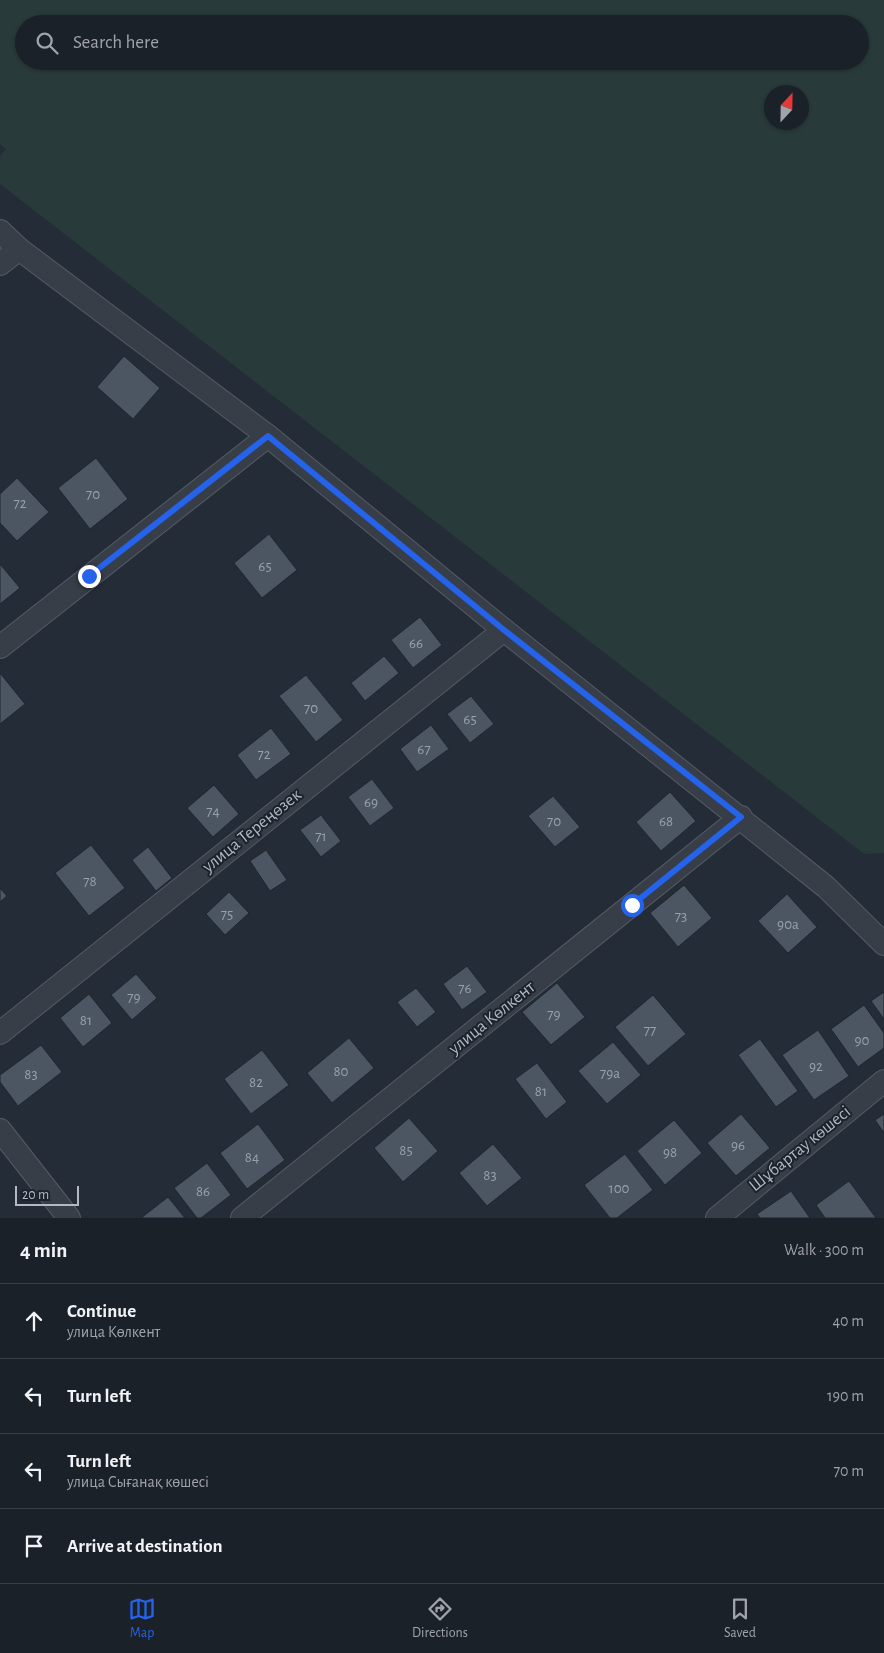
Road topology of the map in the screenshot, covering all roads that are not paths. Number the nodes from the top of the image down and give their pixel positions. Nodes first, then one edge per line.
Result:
1 (0, 231) edge
2 (19, 249) junction
3 (0, 264) edge
4 (268, 436) junction
5 (504, 630) junction
6 (0, 647) edge
7 (741, 817) junction
8 (884, 944) edge
9 (0, 1033) edge
10 (884, 1080) edge
11 (0, 1130) edge
12 (69, 1218) edge
13 (242, 1218) edge
14 (717, 1218) edge

1 - 2 street
2 - 3 street
2 - 4 street
4 - 5 street
4 - 6 street
5 - 7 street
5 - 9 street, улица Тереңөзек
7 - 8 street
7 - 13 street, улица Көлкент
10 - 14 street, Шұбартау көшесі
11 - 12 street

